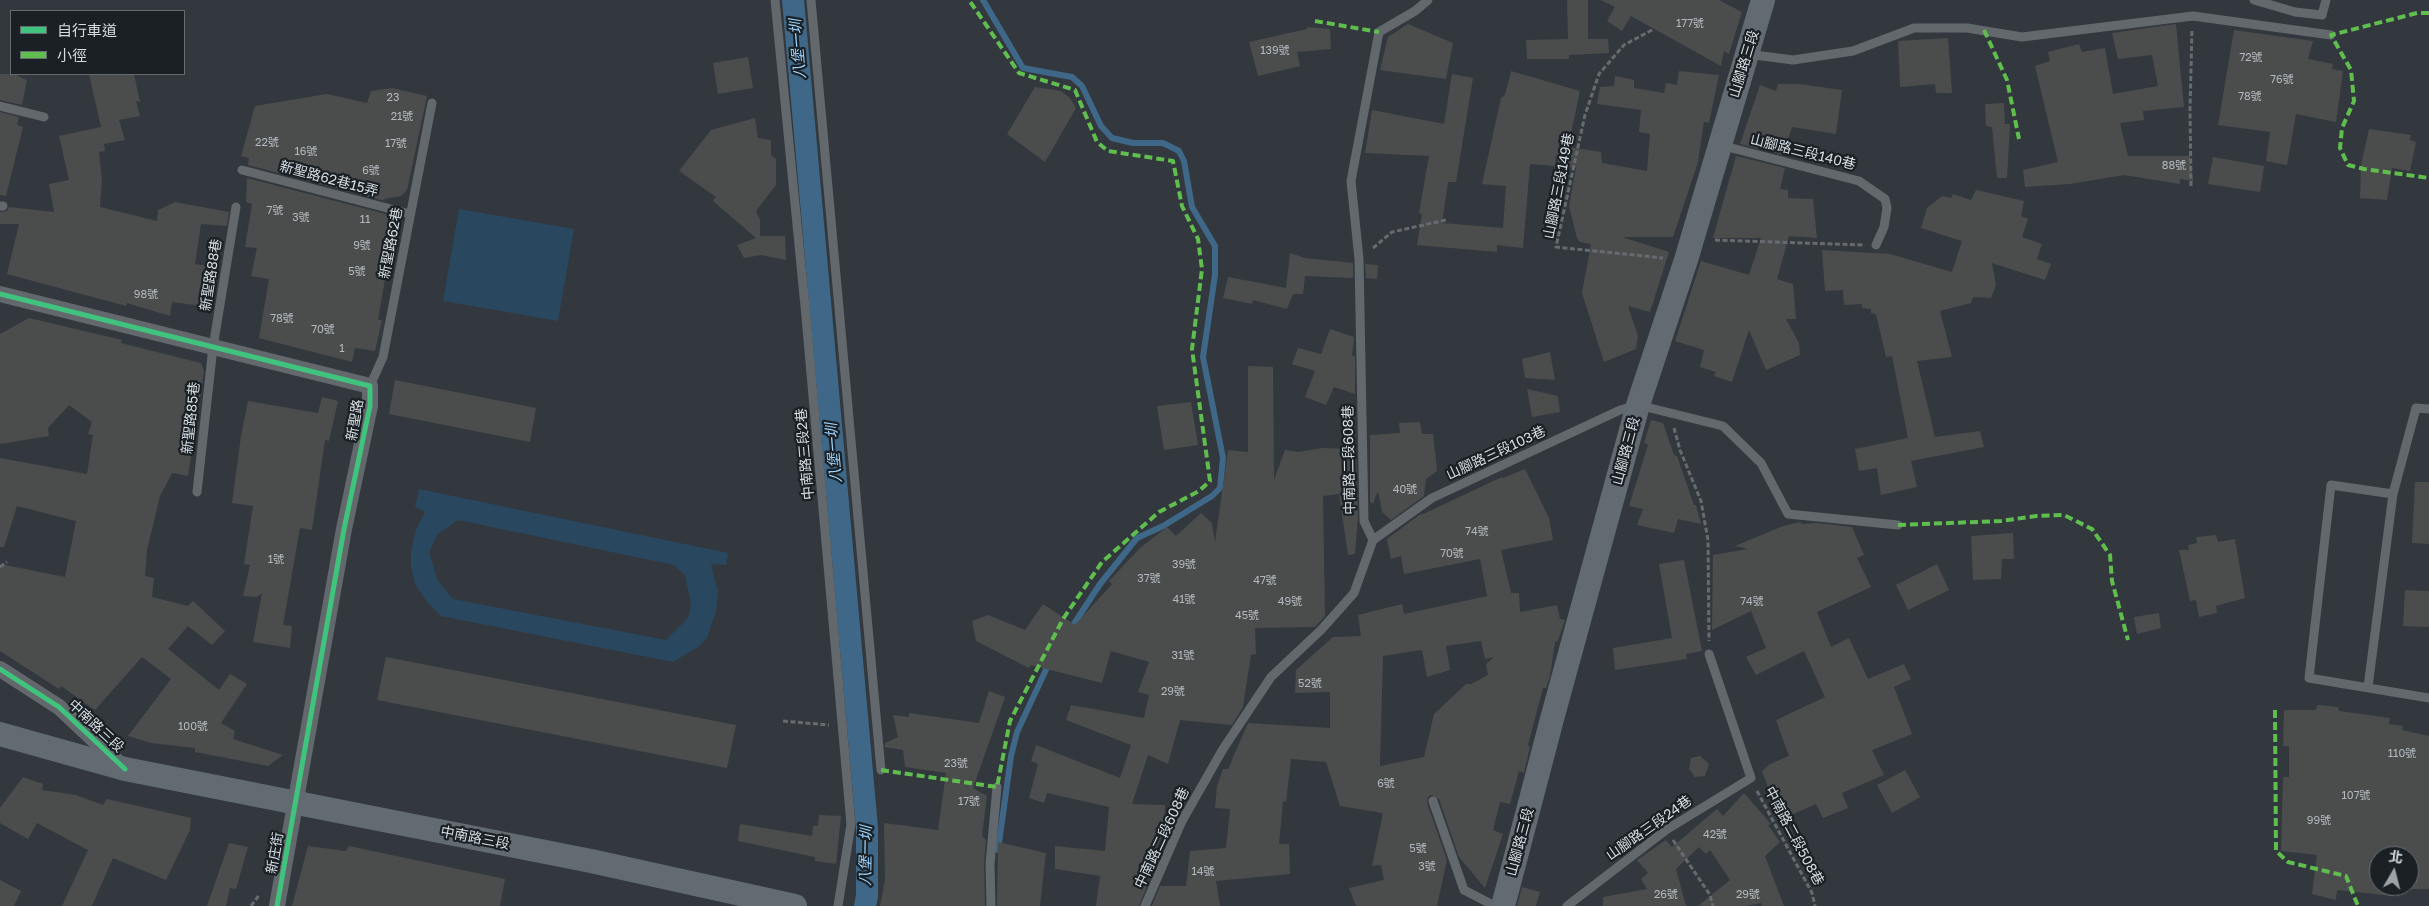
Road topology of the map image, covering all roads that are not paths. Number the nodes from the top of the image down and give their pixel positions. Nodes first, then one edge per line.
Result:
1 (775, 0) edge
2 (811, 0) edge
3 (1428, 0) edge
4 (1764, 0) edge
5 (2254, 0) edge
6 (2326, 0) edge
7 (2331, 35) dead end
8 (1747, 54) junction
9 (432, 103) dead end
10 (0, 106) edge
11 (44, 116) dead end
12 (1720, 145) junction
13 (242, 170) dead end
14 (236, 207) dead end
15 (410, 214) junction
16 (1876, 245) road end
17 (0, 294) edge
18 (213, 347) junction
19 (370, 386) junction
20 (1638, 405) junction
21 (2429, 409) edge
22 (197, 492) dead end
23 (2394, 494) junction
24 (1898, 525) dead end
25 (1373, 540) junction
26 (1709, 654) road end
27 (0, 669) edge
28 (2368, 687) junction
29 (2429, 698) edge
30 (0, 734) edge
31 (125, 768) junction
32 (882, 770) dead end
33 (996, 787) dead end
34 (1433, 800) dead end
35 (295, 803) junction
36 (277, 906) edge
37 (795, 906) edge
38 (838, 906) edge
39 (991, 906) edge
40 (1145, 906) edge
41 (1495, 906) edge
42 (1504, 906) edge
43 (1567, 906) edge

1 - 38 lane, 中南路三段2巷
2 - 32 lane
3 - 25 lane, 中南路二段608巷
4 - 8 main road, 山腳路三段
5 - 6 lane
7 - 8 lane
8 - 12 main road, 山腳路三段
9 - 15 lane, 新聖路62巷
10 - 11 lane
12 - 16 lane, 山腳路三段140巷
12 - 20 main road, 山腳路三段
13 - 15 lane, 新聖路62巷15弄
14 - 18 lane, 新聖路88巷
15 - 19 lane, 新聖路62巷
17 - 18 street, 新聖路
18 - 19 street, 新聖路
18 - 22 lane, 新聖路85巷
19 - 35 street, 新聖路
20 - 24 lane
20 - 25 lane, 山腳路三段103巷
20 - 42 main road, 山腳路三段
21 - 23 lane
23 - 28 lane
23 - 28 lane
25 - 40 lane, 中南路二段608巷
26 - 43 lane, 山腳路三段24巷
27 - 31 street, 中南路三段
28 - 29 lane
30 - 31 main road, 中南路三段
31 - 35 main road, 中南路三段
33 - 39 lane
34 - 41 lane
35 - 36 street, 新庄街
35 - 37 main road, 中南路三段

